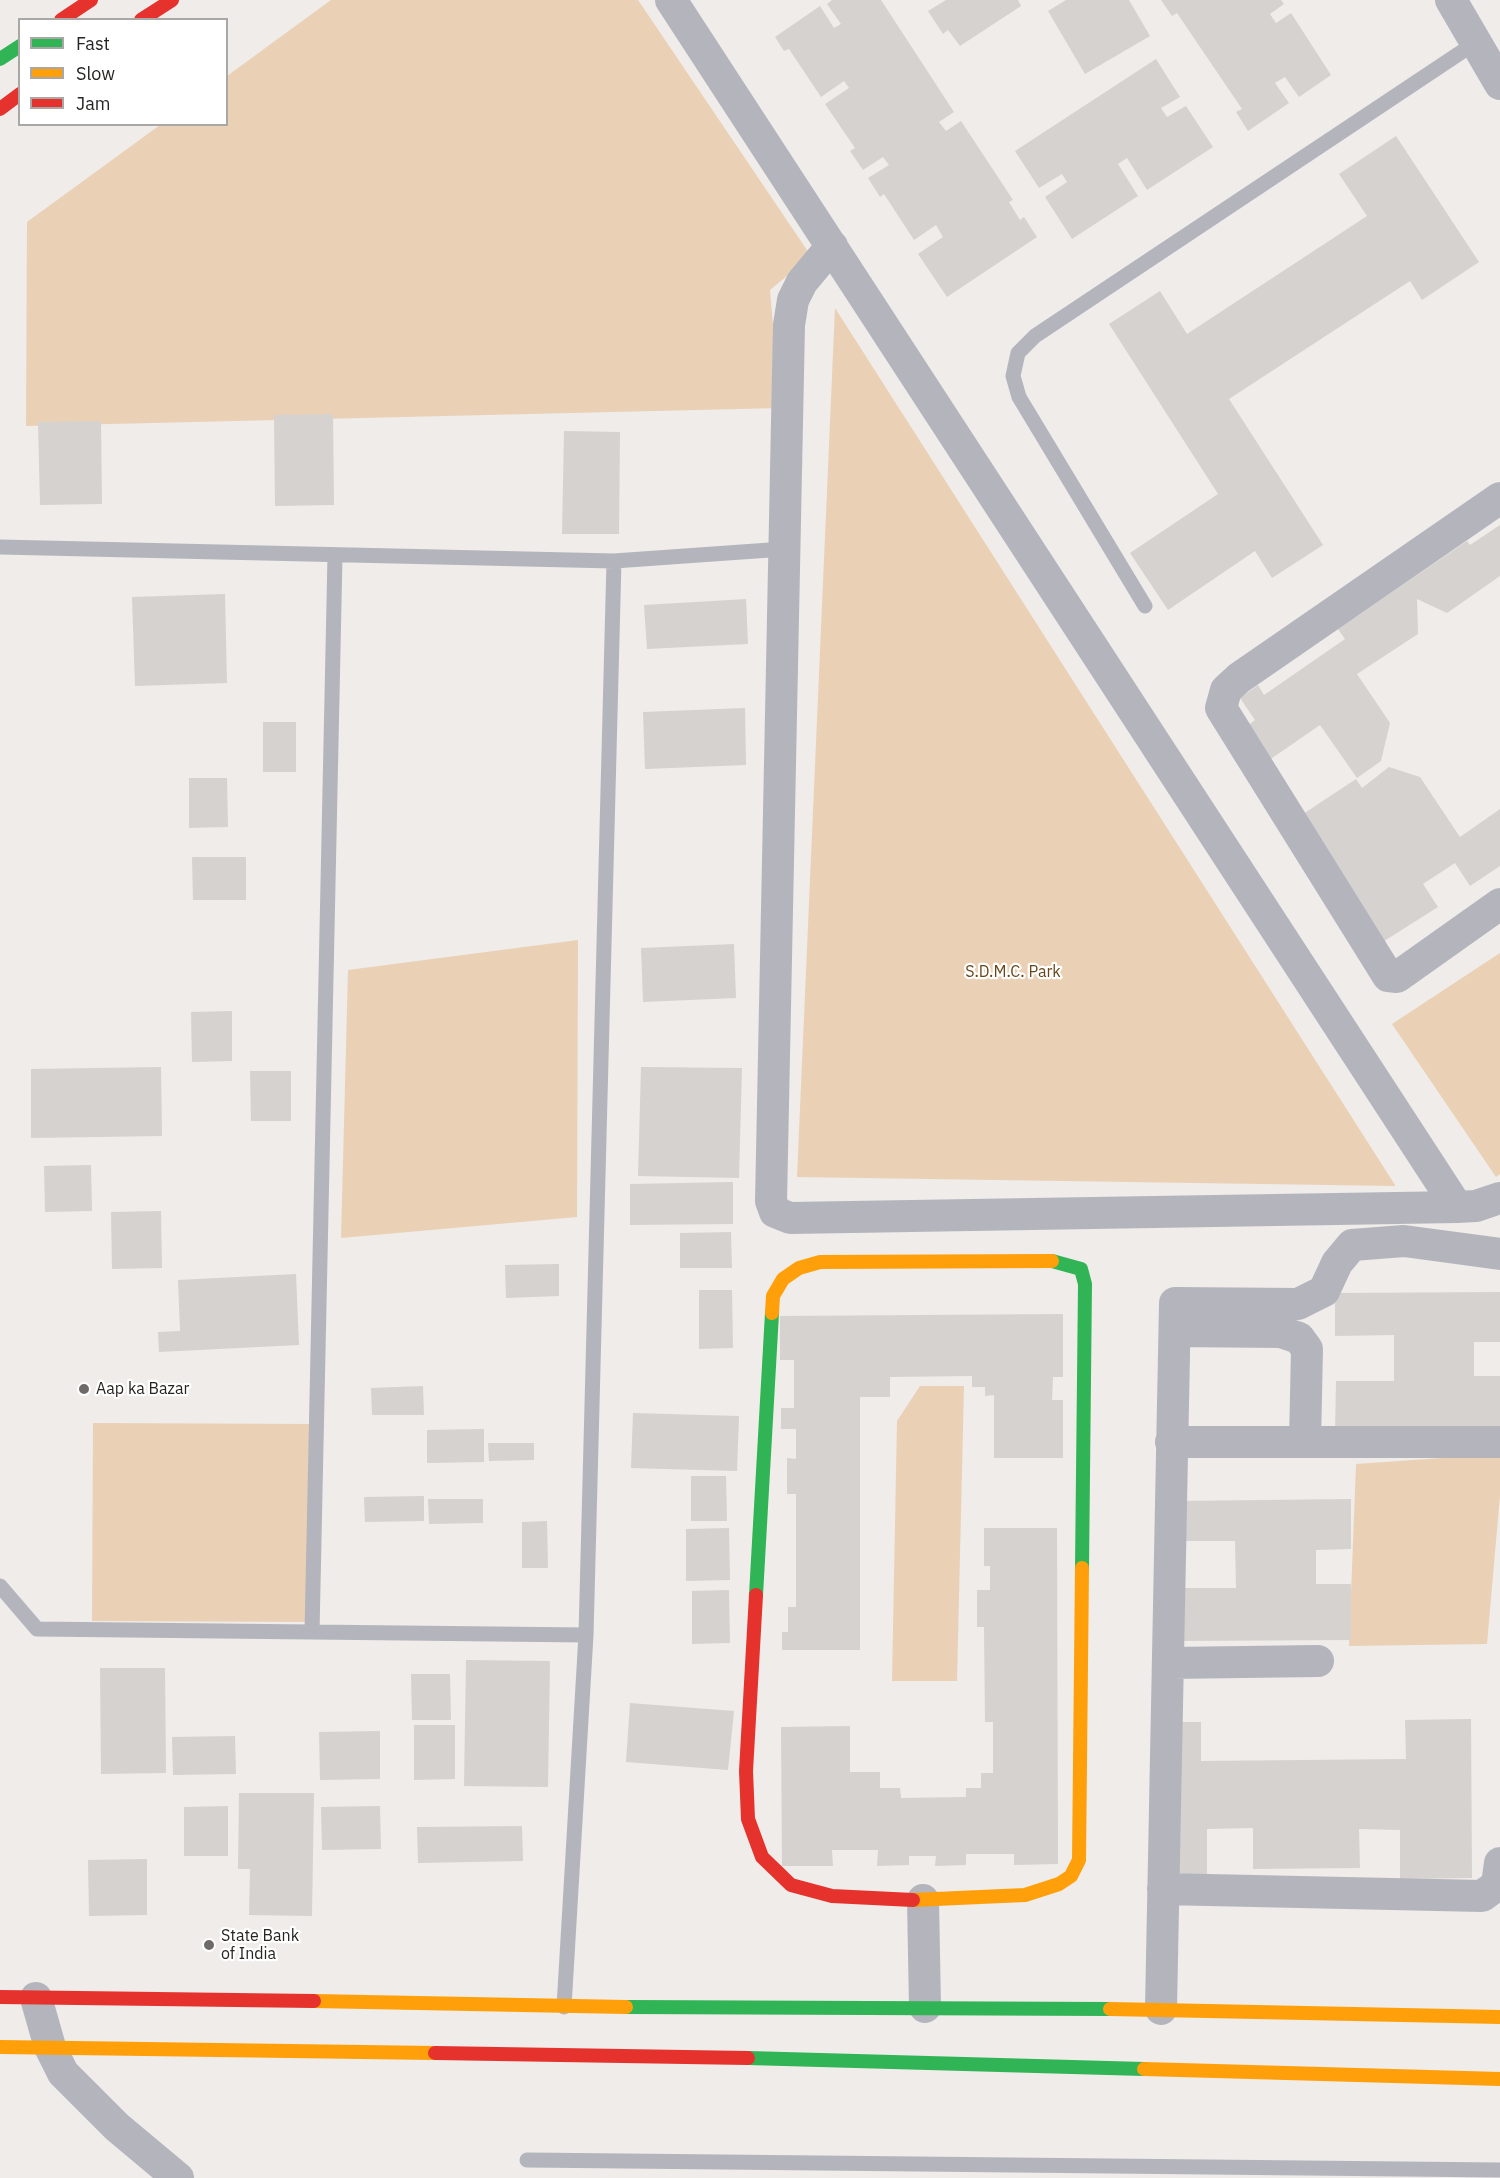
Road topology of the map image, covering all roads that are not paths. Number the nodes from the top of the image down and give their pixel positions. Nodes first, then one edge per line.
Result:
1 (91, 0) edge
2 (172, 0) edge
3 (671, 0) edge
4 (1451, 0) edge
5 (64, 18) edge
6 (144, 18) edge
7 (1475, 43) junction
8 (18, 47) edge
9 (0, 59) edge
10 (1500, 84) edge
11 (18, 96) edge
12 (0, 110) edge
13 (831, 246) junction
14 (1500, 498) edge
15 (0, 547) edge
16 (784, 549) junction
17 (335, 556) junction
18 (614, 561) junction
19 (1145, 606) dead end
20 (1500, 904) edge
21 (1500, 1198) edge
22 (1457, 1207) junction
23 (1500, 1254) edge
24 (1175, 1331) junction
25 (1171, 1442) junction
26 (1305, 1442) junction
27 (1500, 1442) edge
28 (0, 1586) edge
29 (312, 1632) junction
30 (586, 1635) junction
31 (1318, 1661) dead end
32 (1169, 1663) junction
33 (1500, 1863) edge
34 (1163, 1889) junction
35 (923, 1900) junction
36 (0, 1997) edge
37 (36, 1998) junction
38 (564, 2007) junction
39 (925, 2007) junction
40 (1161, 2009) junction
41 (1500, 2017) edge
42 (0, 2047) edge
43 (50, 2047) junction
44 (1500, 2079) edge
45 (527, 2160) dead end
46 (990, 2164) junction
47 (1500, 2170) edge
48 (178, 2178) edge
49 (967, 2178) edge

1 - 5 street
2 - 6 street
3 - 13 street
4 - 7 street
7 - 10 street
7 - 19 lane
8 - 9 street
11 - 12 street
13 - 16 street
13 - 22 street
14 - 20 street
15 - 17 lane
16 - 18 lane
16 - 22 street
17 - 18 lane
17 - 29 lane
18 - 30 lane
21 - 22 street
23 - 24 street
24 - 25 street
24 - 26 street
25 - 26 street
25 - 32 street
26 - 27 street
28 - 29 lane
29 - 30 lane
30 - 38 lane
31 - 32 street
32 - 34 street
33 - 34 street
34 - 40 street
35 - 35 street
35 - 39 street
36 - 37 street
37 - 38 street
37 - 43 street
38 - 39 street
39 - 40 street
40 - 41 street
42 - 43 street
43 - 44 street
43 - 48 street
45 - 46 lane
46 - 47 lane
46 - 49 lane

